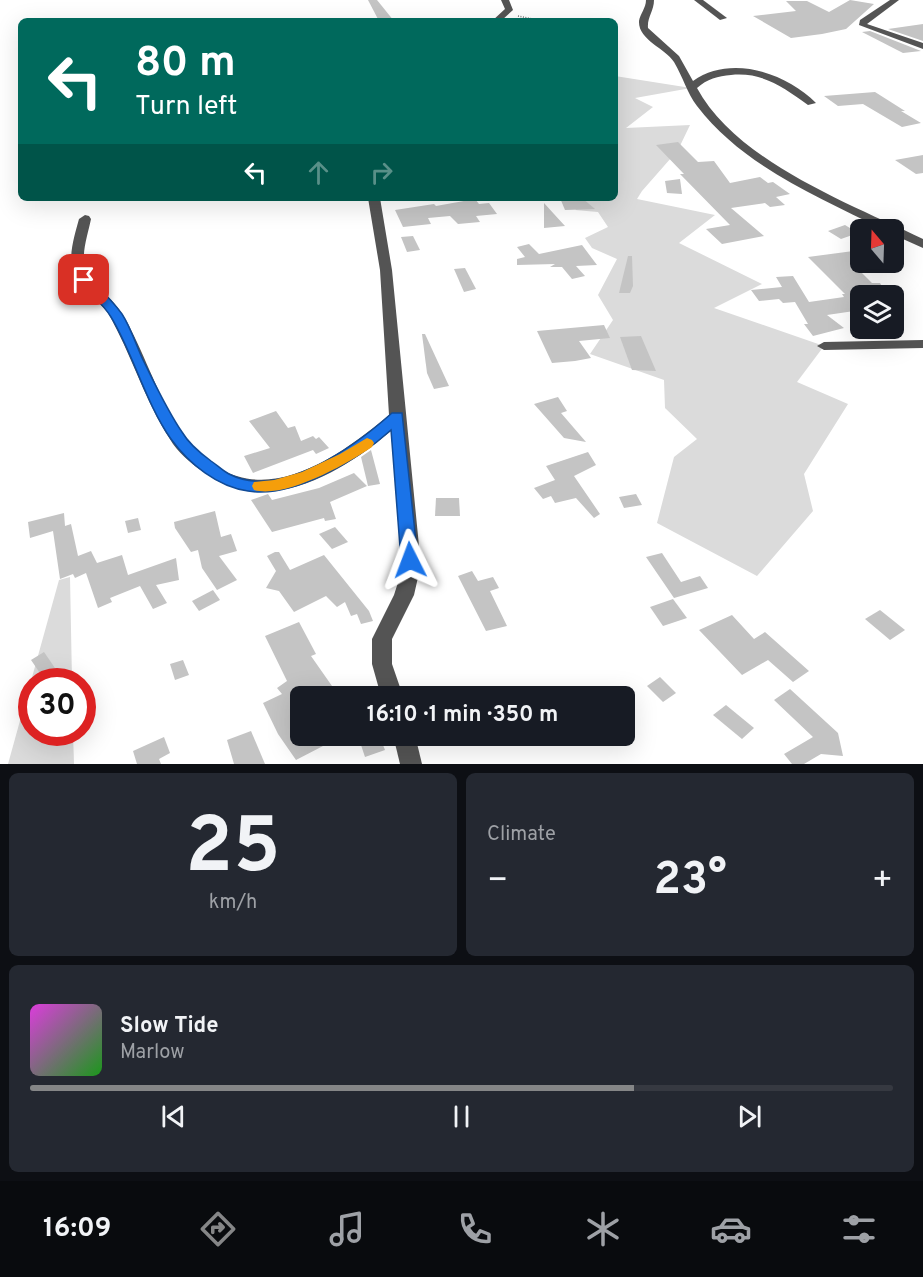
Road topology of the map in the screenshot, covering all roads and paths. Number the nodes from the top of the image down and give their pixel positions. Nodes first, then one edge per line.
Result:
1 (504, 0) edge
2 (650, 0) edge
3 (698, 0) edge
4 (894, 0) edge
5 (507, 14) junction
6 (501, 18) edge
7 (528, 18) edge
8 (723, 18) dead end
9 (923, 46) edge
10 (691, 88) junction
11 (811, 103) dead end
12 (374, 201) edge
13 (85, 219) dead end
14 (872, 219) edge
15 (904, 234) edge
16 (923, 234) edge
17 (910, 237) junction
18 (923, 244) edge
19 (923, 344) edge
20 (824, 346) dead end
21 (397, 417) junction
22 (389, 686) edge
23 (407, 746) edge
24 (411, 764) edge

1 - 5 street
2 - 10 street
3 - 8 street
4 - 9 street
5 - 6 street
5 - 7 path
10 - 11 street
10 - 14 street
12 - 21 street
13 - 21 street
15 - 17 street
16 - 17 street
17 - 18 street
19 - 20 street
21 - 22 street
23 - 24 street

